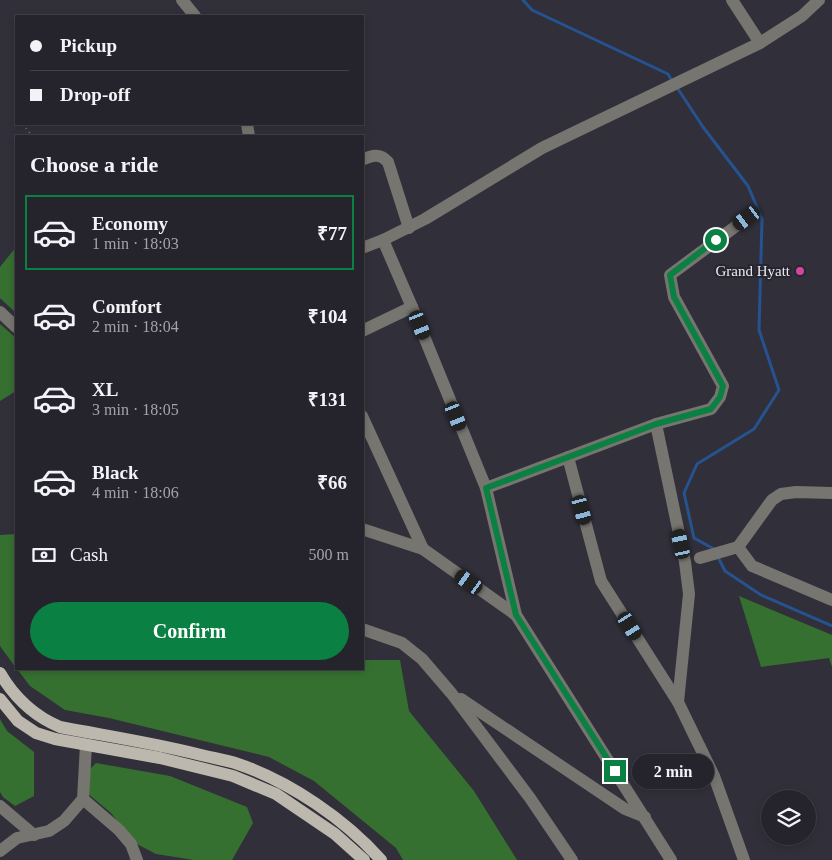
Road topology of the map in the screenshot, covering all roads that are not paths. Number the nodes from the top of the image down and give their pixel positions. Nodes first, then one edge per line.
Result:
1 (182, 0) edge
2 (732, 0) edge
3 (819, 0) edge
4 (194, 15) edge
5 (760, 43) junction
6 (364, 159) edge
7 (747, 218) dead end
8 (409, 228) junction
9 (383, 240) junction
10 (364, 247) edge
11 (412, 307) junction
12 (0, 312) edge
13 (15, 326) edge
14 (364, 331) edge
15 (364, 420) edge
16 (656, 424) junction
17 (568, 457) junction
18 (486, 488) junction
19 (832, 492) edge
20 (364, 530) edge
21 (738, 547) junction
22 (423, 549) junction
23 (700, 558) dead end
24 (832, 600) edge
25 (516, 615) junction
26 (364, 630) edge
27 (0, 673) edge
28 (452, 694) junction
29 (0, 699) edge
30 (678, 702) junction
31 (86, 745) junction
32 (83, 799) junction
33 (0, 806) edge
34 (645, 817) junction
35 (34, 835) junction
36 (0, 851) edge
37 (137, 860) edge
38 (364, 860) edge
39 (381, 860) edge
40 (572, 860) edge
41 (671, 860) edge
42 (744, 860) edge

1 - 4 street
2 - 5 street
3 - 5 street
5 - 8 street
6 - 8 street
7 - 16 street
8 - 9 street
9 - 10 street
9 - 11 street
11 - 14 street
11 - 18 street
12 - 13 street
15 - 22 street
16 - 17 street
16 - 30 street
17 - 18 street
17 - 30 street
18 - 25 street
19 - 21 street
20 - 22 street
21 - 23 street
21 - 24 street
22 - 25 street
25 - 34 street
26 - 28 street
27 - 39 main road
28 - 34 street
28 - 40 street
29 - 31 main road
30 - 42 street
31 - 32 street
31 - 38 main road
32 - 35 street
32 - 37 street
33 - 35 street
34 - 41 street
35 - 36 street

